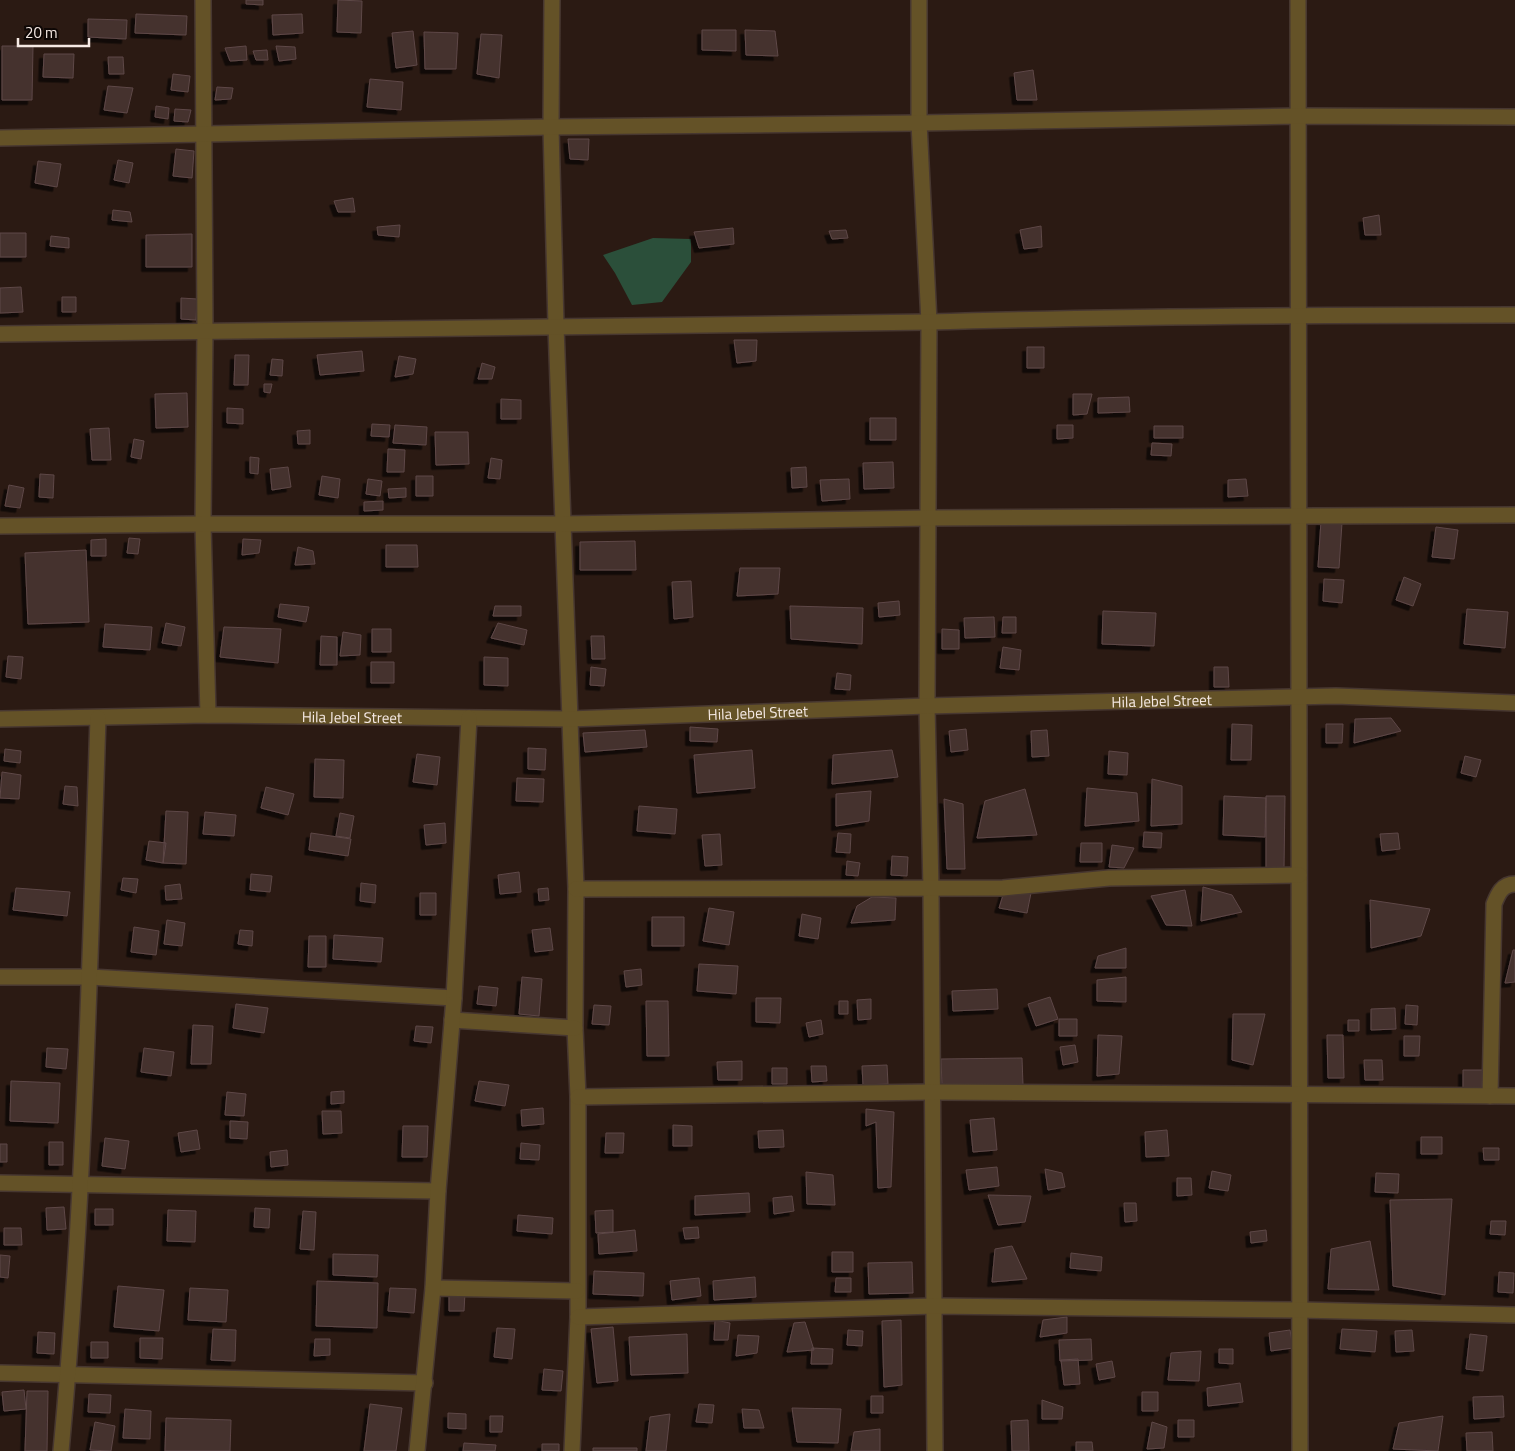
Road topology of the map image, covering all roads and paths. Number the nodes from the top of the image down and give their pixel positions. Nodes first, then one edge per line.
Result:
1 (203, 0) edge
2 (552, 0) edge
3 (918, 0) edge
4 (1298, 0) edge
5 (1299, 116) junction
6 (1515, 117) edge
7 (919, 123) junction
8 (551, 127) junction
9 (204, 134) junction
10 (0, 138) edge
11 (1298, 315) junction
12 (1515, 315) edge
13 (928, 322) junction
14 (556, 326) junction
15 (205, 330) junction
16 (0, 334) edge
17 (1515, 515) edge
18 (1298, 516) junction
19 (928, 518) junction
20 (203, 524) junction
21 (562, 524) junction
22 (0, 526) edge
23 (1298, 698) junction
24 (1515, 703) edge
25 (927, 706) junction
26 (208, 715) junction
27 (98, 718) junction
28 (469, 718) junction
29 (0, 719) edge
30 (569, 719) junction
31 (1299, 875) junction
32 (1515, 884) edge
33 (576, 888) junction
34 (931, 889) junction
35 (0, 976) edge
36 (90, 977) junction
37 (454, 998) junction
38 (452, 1020) junction
39 (575, 1028) junction
40 (932, 1092) junction
41 (1299, 1094) junction
42 (1490, 1096) junction
43 (1515, 1096) edge
44 (578, 1097) junction
45 (0, 1184) edge
46 (81, 1185) junction
47 (438, 1191) junction
48 (433, 1288) junction
49 (577, 1291) junction
50 (934, 1306) junction
51 (1300, 1310) junction
52 (1515, 1315) edge
53 (578, 1317) junction
54 (0, 1373) edge
55 (69, 1375) junction
56 (425, 1383) junction
57 (62, 1451) edge
58 (417, 1451) edge
59 (572, 1451) edge
60 (935, 1451) edge
61 (1300, 1451) edge

1 - 9 street
2 - 8 street
3 - 7 street
4 - 5 street
5 - 6 street
5 - 7 street
5 - 11 street
7 - 8 street
7 - 13 street
8 - 9 street
8 - 14 street
9 - 10 street
9 - 15 street
11 - 12 street
11 - 13 street
11 - 18 street
13 - 14 street
13 - 19 street
14 - 15 street
14 - 21 street
15 - 16 street
15 - 20 street
17 - 18 street
18 - 19 street
18 - 23 street
19 - 21 street
19 - 25 street
20 - 21 street
20 - 22 street
20 - 26 street
21 - 30 street
23 - 24 street, Hila Jebel Street
23 - 25 street, Hila Jebel Street
23 - 31 street
25 - 30 street, Hila Jebel Street
25 - 34 street
26 - 27 street, Hila Jebel Street
26 - 28 street, Hila Jebel Street
27 - 29 street, Hila Jebel Street
27 - 36 street
28 - 30 street, Hila Jebel Street
28 - 37 street
30 - 33 street
31 - 34 street
31 - 41 street
32 - 42 street
33 - 34 street
33 - 39 street
34 - 40 street
35 - 36 street
36 - 37 street
36 - 46 street
37 - 38 street
38 - 39 street
38 - 47 street
39 - 44 street
40 - 41 street
40 - 44 street
40 - 50 street
41 - 42 street
41 - 51 street
42 - 43 street
44 - 49 street
45 - 46 street
46 - 47 street
46 - 55 street
47 - 48 street
48 - 49 street
48 - 56 street
49 - 53 street
50 - 51 street
50 - 53 street
50 - 60 street
51 - 52 street
51 - 61 street
53 - 59 street
54 - 55 street
55 - 56 street
55 - 57 street
56 - 58 street

